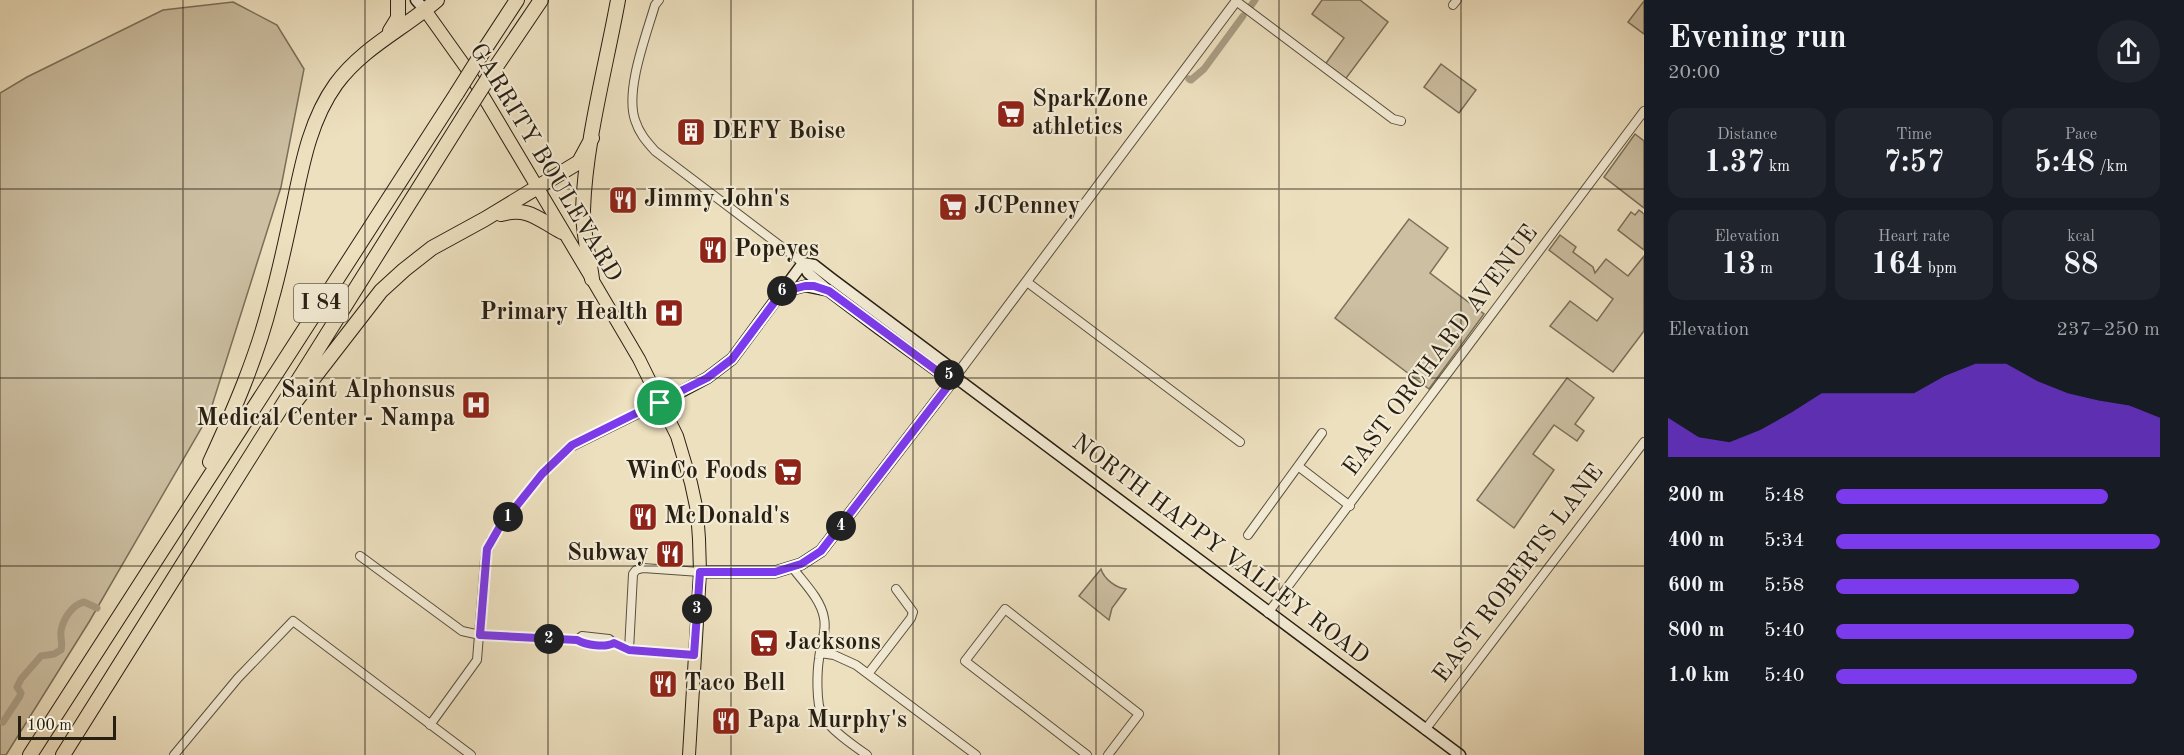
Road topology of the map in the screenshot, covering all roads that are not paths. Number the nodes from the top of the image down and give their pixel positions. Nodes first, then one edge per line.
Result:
1 (398, 0) edge
2 (437, 0) edge
3 (517, 0) edge
4 (541, 0) edge
5 (618, 0) edge
6 (659, 0) edge
7 (1236, 1) edge
8 (421, 5) edge
9 (384, 38) junction
10 (1644, 111) edge
11 (1401, 121) dead end
12 (592, 138) junction
13 (537, 187) junction
14 (485, 219) junction
15 (562, 232) junction
16 (803, 262) junction
17 (592, 279) junction
18 (1027, 282) junction
19 (829, 291) junction
20 (782, 292) junction
21 (955, 377) junction
22 (660, 403) junction
23 (1322, 433) dead end
24 (1240, 442) dead end
25 (1644, 442) edge
26 (1298, 466) junction
27 (242, 472) junction
28 (1350, 506) junction
29 (186, 513) junction
30 (1248, 535) dead end
31 (360, 556) dead end
32 (792, 567) junction
33 (700, 572) junction
34 (896, 590) dead end
35 (1268, 613) junction
36 (480, 635) junction
37 (629, 650) junction
38 (820, 653) junction
39 (694, 655) junction
40 (868, 674) junction
41 (430, 725) junction
42 (1425, 730) junction
43 (30, 755) edge
44 (63, 755) edge
45 (174, 755) edge
46 (471, 755) edge
47 (689, 755) edge
48 (867, 755) edge
49 (976, 755) edge
50 (1087, 755) edge
51 (1108, 755) edge
52 (1460, 755) edge

1 - 9 highway
2 - 8 highway
3 - 29 highway, I 84, bridge
4 - 27 highway, I 84, bridge
5 - 12 highway
6 - 16 street, NORTH HAPPY VALLEY ROAD
7 - 11 street
7 - 18 street
8 - 9 highway
8 - 13 main road, GARRITY BOULEVARD
9 - 29 highway
10 - 28 street, EAST ORCHARD AVENUE
12 - 13 highway
12 - 17 highway
13 - 14 highway
13 - 15 main road, GARRITY BOULEVARD
14 - 15 highway
14 - 27 highway
15 - 17 main road, GARRITY BOULEVARD
16 - 19 main road, NORTH HAPPY VALLEY ROAD
16 - 20 main road
16 - 21 main road, NORTH HAPPY VALLEY ROAD
17 - 22 main road, GARRITY BOULEVARD
18 - 21 street
18 - 24 street
19 - 20 main road
19 - 21 main road, NORTH HAPPY VALLEY ROAD
20 - 22 main road
21 - 32 main road
21 - 35 main road, NORTH HAPPY VALLEY ROAD
22 - 33 main road, GARRITY BOULEVARD
22 - 36 street
23 - 26 street
25 - 42 street, EAST ROBERTS LANE
26 - 28 street
26 - 30 street
27 - 44 highway, I 84
28 - 35 street, EAST ORCHARD AVENUE
29 - 43 highway, I 84
31 - 36 street
32 - 33 main road
32 - 38 street
33 - 37 street
33 - 39 main road, GARRITY BOULEVARD
34 - 40 street
35 - 42 main road, NORTH HAPPY VALLEY ROAD
36 - 37 street
36 - 41 street
37 - 39 street
38 - 40 street
38 - 48 street
39 - 47 main road, GARRITY BOULEVARD
40 - 49 street
41 - 45 street
41 - 46 street
42 - 52 main road, NORTH HAPPY VALLEY ROAD
50 - 51 street

